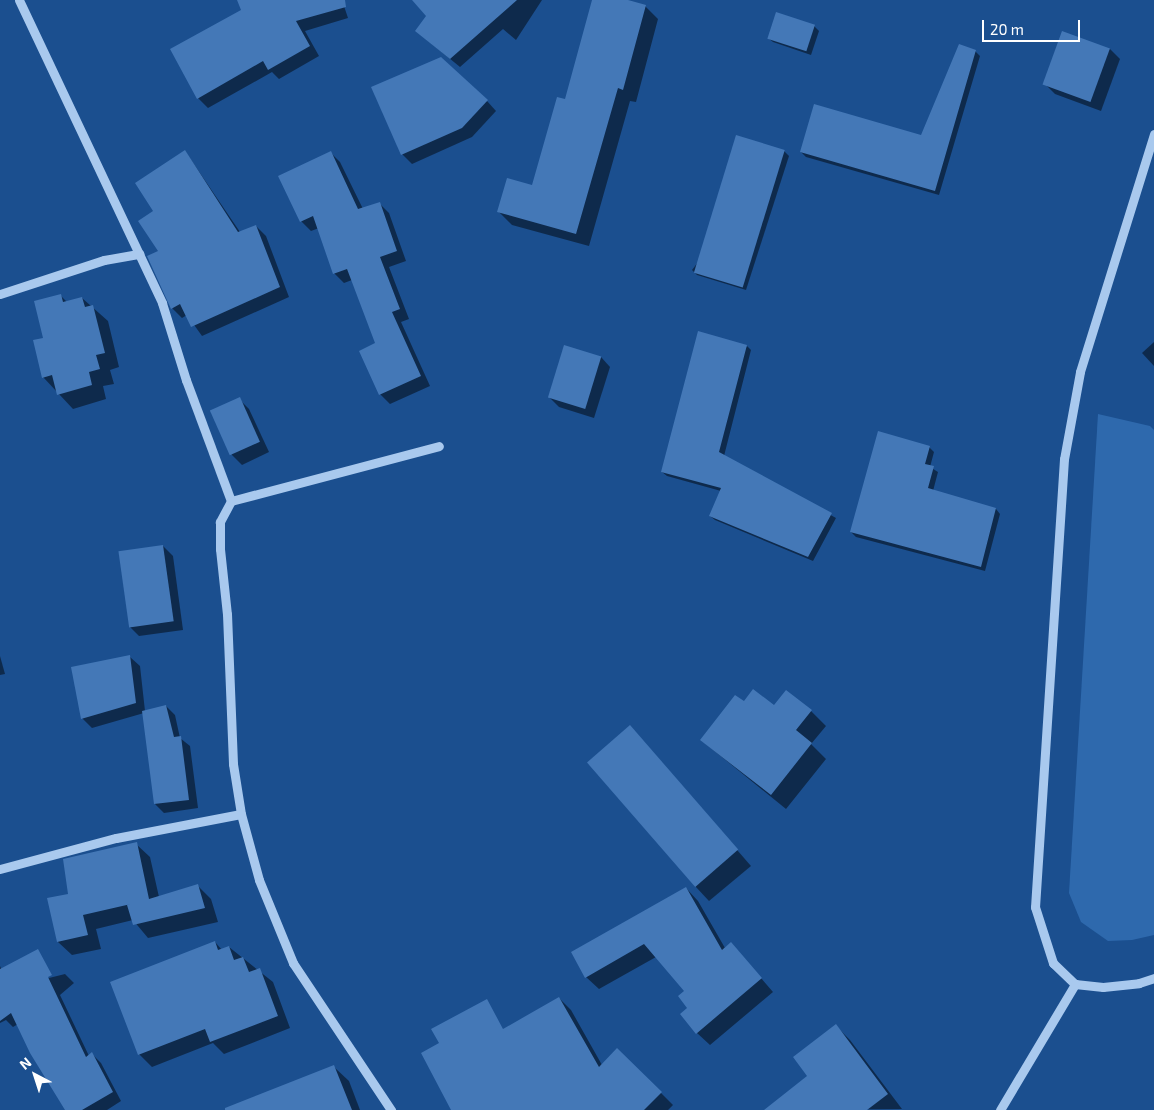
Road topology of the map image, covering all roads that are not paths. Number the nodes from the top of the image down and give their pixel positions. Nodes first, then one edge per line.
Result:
1 (19, 0) edge
2 (1154, 134) edge
3 (139, 254) junction
4 (0, 294) edge
5 (439, 446) dead end
6 (231, 501) junction
7 (241, 814) junction
8 (0, 869) edge
9 (1154, 978) edge
10 (1074, 984) junction
11 (391, 1110) edge
12 (1000, 1110) edge

1 - 3 street
2 - 10 street
3 - 4 street
3 - 6 street
5 - 6 street
6 - 7 street
7 - 8 street
7 - 11 street
9 - 10 street
10 - 12 street

